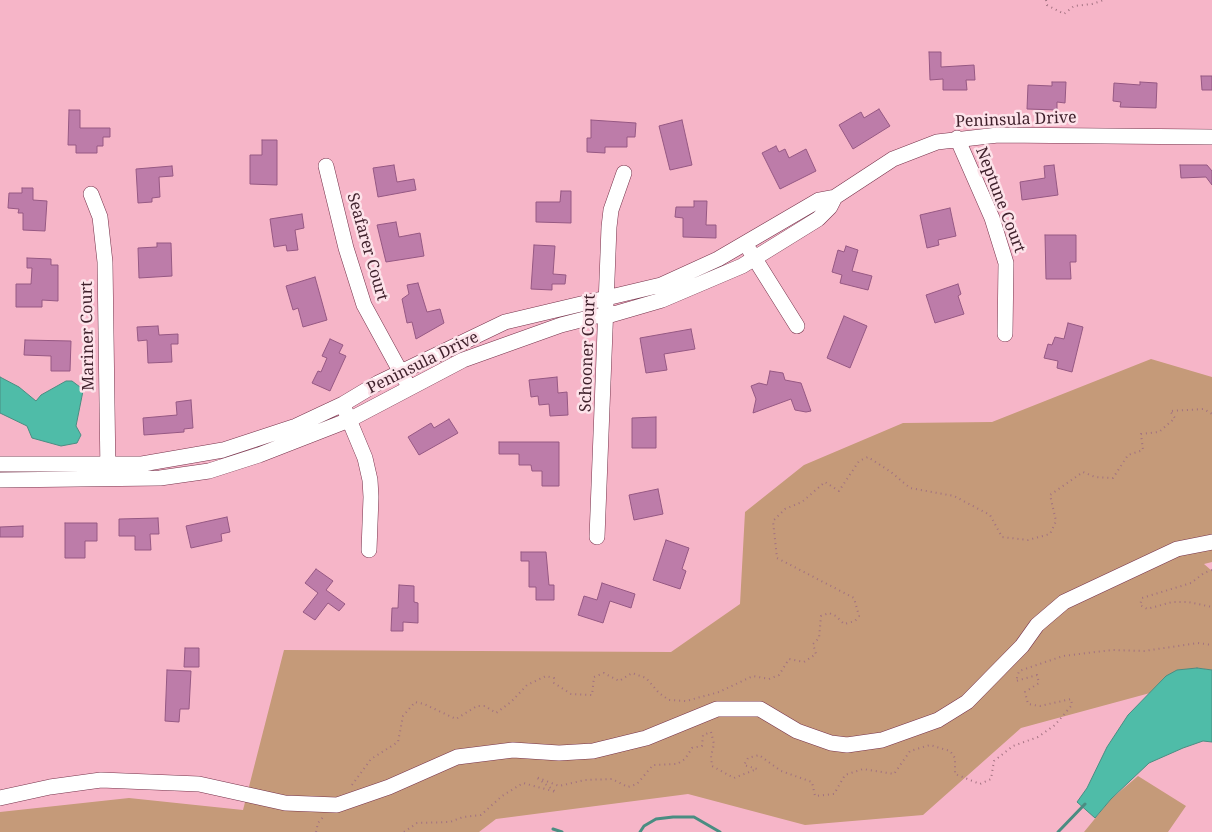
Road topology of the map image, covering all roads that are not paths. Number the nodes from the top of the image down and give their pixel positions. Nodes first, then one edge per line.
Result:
1 (1212, 137) edge
2 (957, 138) junction
3 (326, 166) dead end
4 (624, 173) dead end
5 (91, 194) dead end
6 (835, 197) junction
7 (744, 245) junction
8 (755, 257) junction
9 (607, 299) junction
10 (607, 316) junction
11 (797, 326) dead end
12 (1006, 334) dead end
13 (401, 372) junction
14 (409, 388) junction
15 (343, 404) junction
16 (349, 420) junction
17 (0, 464) edge
18 (108, 465) junction
19 (0, 480) edge
20 (108, 480) junction
21 (597, 537) dead end
22 (1212, 542) edge
23 (369, 550) dead end
24 (0, 798) edge

1 - 2 street, Peninsula Drive
2 - 6 street, Peninsula Drive
2 - 12 street, Neptune Court
3 - 13 street, Seafarer Court
4 - 9 street, Schooner Court
5 - 18 street, Mariner Court
6 - 7 street, Peninsula Drive
6 - 8 street, Peninsula Drive
7 - 8 street
7 - 9 street, Peninsula Drive
8 - 10 street, Peninsula Drive
8 - 11 street
9 - 10 street, Schooner Court
9 - 13 street, Peninsula Drive
10 - 14 street, Peninsula Drive
10 - 21 street, Schooner Court
13 - 14 street, Seafarer Court
13 - 15 street, Peninsula Drive
14 - 16 street, Peninsula Drive
15 - 16 street
15 - 18 street, Peninsula Drive
16 - 20 street, Peninsula Drive
16 - 23 street
17 - 18 street, Peninsula Drive
18 - 20 street, Mariner Court
19 - 20 street, Peninsula Drive
22 - 24 street

